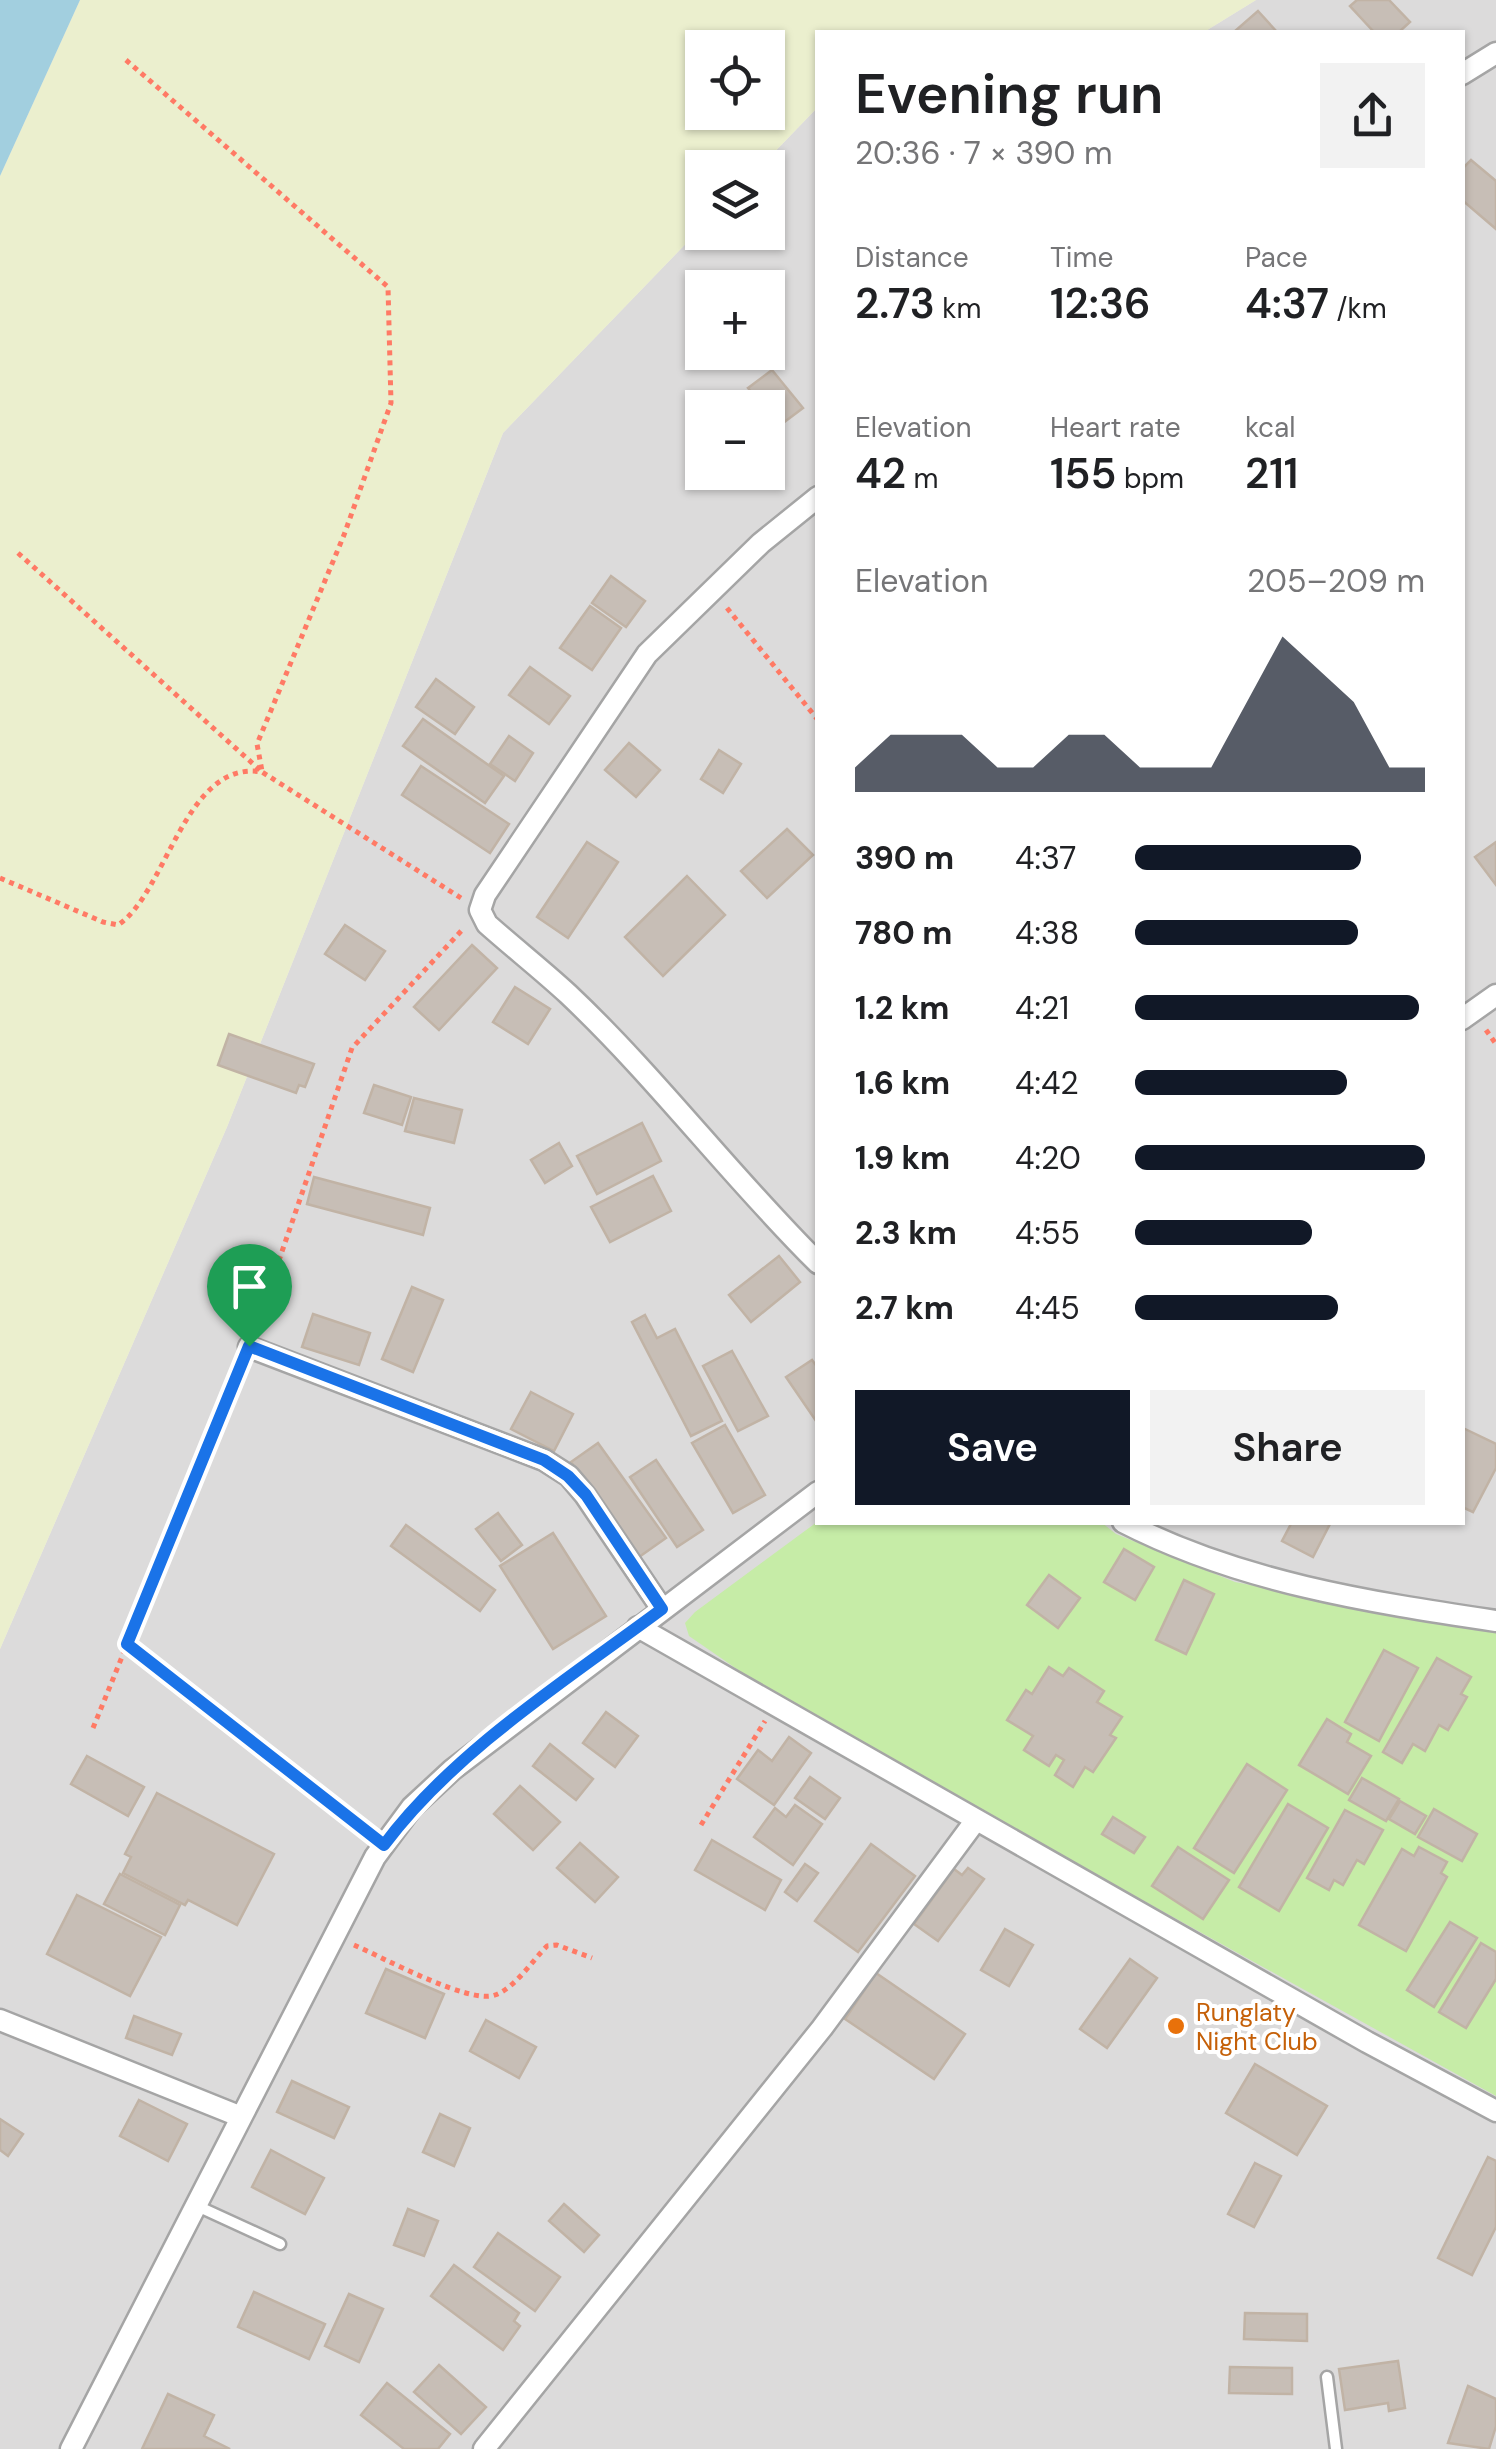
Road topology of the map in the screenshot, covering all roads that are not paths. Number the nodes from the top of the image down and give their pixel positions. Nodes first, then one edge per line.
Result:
1 (1496, 53) edge
2 (1465, 72) edge
3 (815, 500) edge
4 (1496, 995) edge
5 (1465, 1017) edge
6 (815, 1261) edge
7 (249, 1346) road end
8 (815, 1494) edge
9 (1131, 1525) edge
10 (662, 1609) junction
11 (1496, 1621) edge
12 (638, 1626) junction
13 (976, 1820) junction
14 (0, 2020) edge
15 (1496, 2111) edge
16 (239, 2116) junction
17 (194, 2205) junction
18 (280, 2244) dead end
19 (1328, 2377) dead end
20 (71, 2449) edge
21 (484, 2449) edge
22 (1336, 2449) edge

1 - 2 street
3 - 6 street
4 - 5 street
7 - 10 street
8 - 10 street
9 - 11 street
10 - 12 street
12 - 13 street
12 - 16 street
13 - 15 street
13 - 21 street
14 - 16 street
16 - 17 street
17 - 18 lane
17 - 20 street
19 - 22 lane

